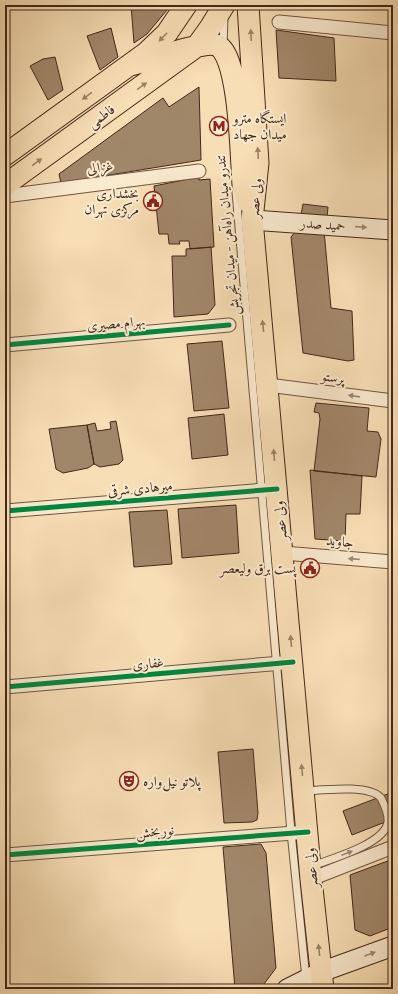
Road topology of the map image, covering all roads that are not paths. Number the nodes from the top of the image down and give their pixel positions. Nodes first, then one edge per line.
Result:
1 (186, 5) edge
2 (224, 5) edge
3 (248, 5) edge
4 (279, 22) dead end
5 (393, 33) edge
6 (196, 46) junction
7 (223, 48) junction
8 (130, 65) junction
9 (226, 85) dead end
10 (5, 155) edge
11 (199, 171) dead end
12 (234, 171) dead end
13 (5, 185) edge
14 (5, 196) edge
15 (252, 220) junction
16 (393, 230) edge
17 (229, 325) dead end
18 (5, 346) edge
19 (268, 385) junction
20 (393, 402) edge
21 (269, 489) junction
22 (5, 511) edge
23 (283, 552) junction
24 (393, 562) edge
25 (285, 663) junction
26 (5, 688) edge
27 (304, 791) junction
28 (299, 832) junction
29 (393, 847) edge
30 (5, 855) edge
31 (311, 873) junction
32 (393, 946) edge
33 (314, 982) edge
34 (287, 989) edge

1 -> 8 main road
2 - 6 main road
2 - 7 lane
15 -> 3 main road, ولی عصر
4 - 5 street
6 - 7 main road
6 - 8 main road
13 -> 6 main road, فاطمی
7 - 9 lane
7 - 15 main road
8 -> 10 main road, فاطمی
11 - 14 street, غزالی
12 - 21 lane, تندرو میدان راه‌آهن - میدان تجریش
15 -> 16 street, حمید صدر
19 -> 15 main road, ولی عصر
17 - 18 street, بهرام مصیری
20 -> 19 street, پرستو
21 -> 19 main road, ولی عصر
21 - 22 street, میرهادی شرقی
21 - 23 main road, ولی عصر
21 - 25 lane, تندرو میدان راه‌آهن - میدان تجریش
24 -> 23 street, جاوید
25 -> 23 main road, ولی عصر
25 - 26 street, غفاری
27 -> 25 main road, ولی عصر
25 - 28 lane, تندرو میدان راه‌آهن - میدان تجریش
27 - 28 main road, ولی عصر
31 -> 27 lane
28 - 30 street, نوربخش
28 - 31 main road, ولی عصر
28 - 33 lane, تندرو میدان راه‌آهن - میدان تجریش
29 - 31 street
33 -> 31 main road, ولی عصر
33 -> 32 street
33 - 34 street

